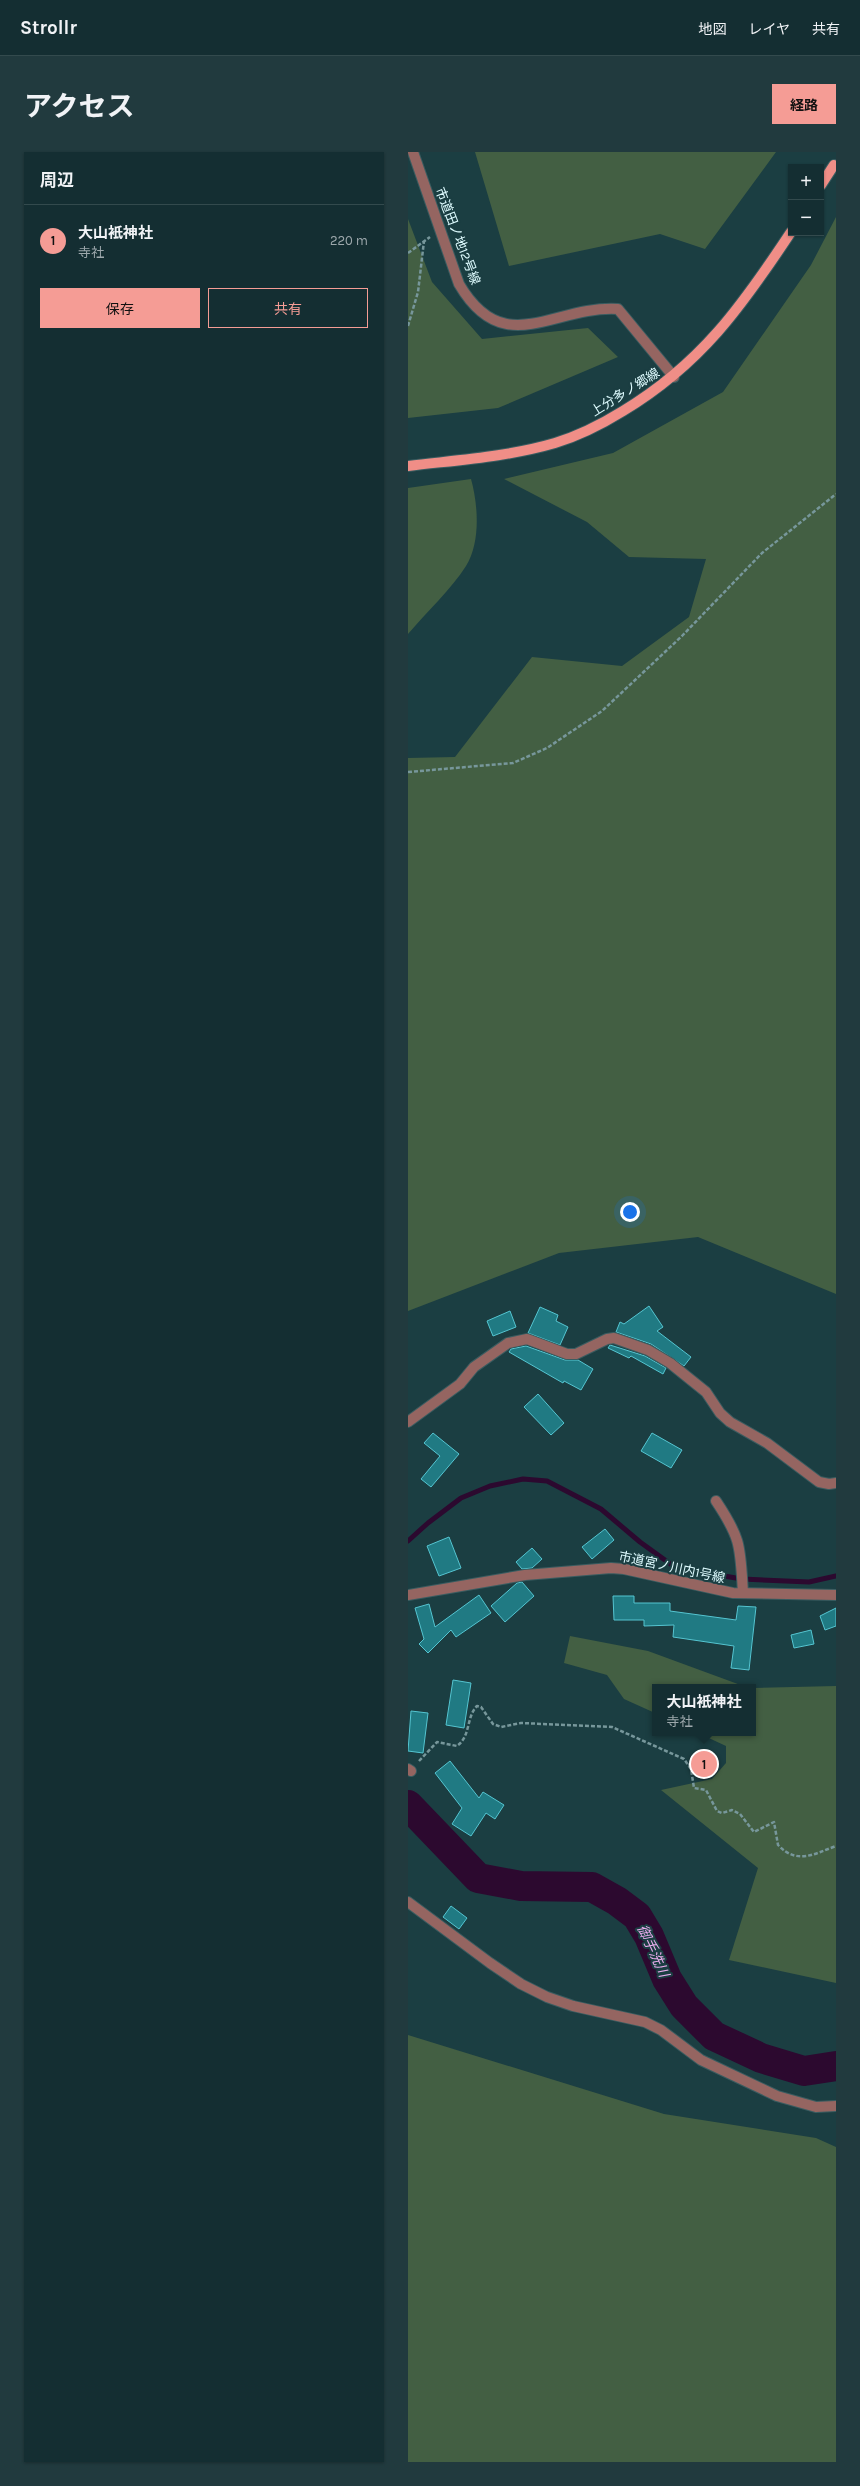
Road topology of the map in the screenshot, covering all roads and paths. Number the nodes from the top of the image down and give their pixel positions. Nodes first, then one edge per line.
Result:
1 (413, 152) edge
2 (834, 164) dead end
3 (824, 180) edge
4 (440, 230) junction
5 (788, 236) edge
6 (424, 241) junction
7 (408, 254) edge
8 (408, 326) edge
9 (674, 376) junction
10 (408, 466) edge
11 (836, 494) edge
12 (408, 772) edge
13 (408, 1422) edge
14 (836, 1483) edge
15 (716, 1501) dead end
16 (743, 1590) junction
17 (408, 1594) edge
18 (836, 1595) edge
19 (698, 1761) dead end
20 (688, 1764) junction
21 (410, 1770) edge
22 (836, 1846) edge
23 (408, 1902) edge
24 (836, 2106) edge

1 - 4 street, 市道田ノ地12号線
2 - 3 main road
4 - 6 path
4 - 9 street, 市道田ノ地12号線
5 - 9 main road, 上分多ノ郷線
6 - 7 path
6 - 8 path
9 - 10 main road, 上分多ノ郷線
11 - 12 path
13 - 14 street
15 - 16 street
16 - 17 street, 市道宮ノ川内1号線
16 - 18 street, 市道宮ノ川内1号線
19 - 20 path
20 - 21 path
20 - 22 path
23 - 24 street

